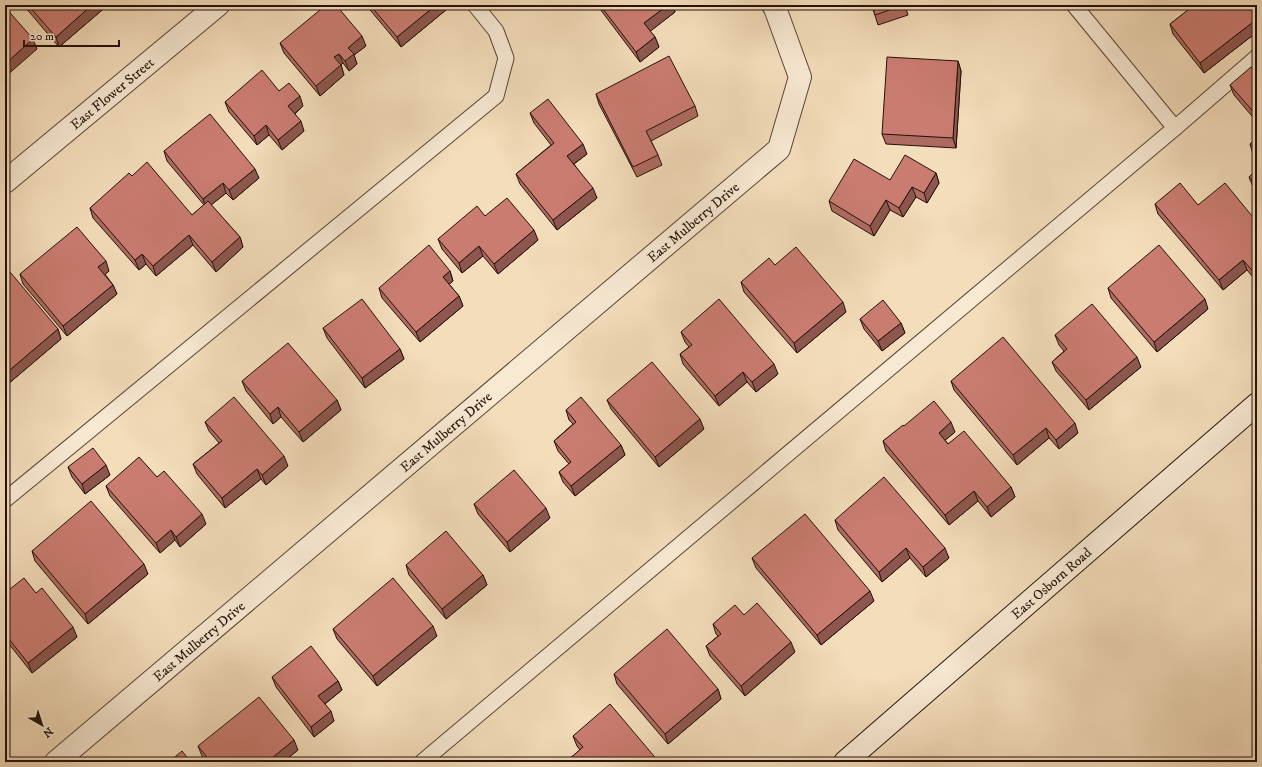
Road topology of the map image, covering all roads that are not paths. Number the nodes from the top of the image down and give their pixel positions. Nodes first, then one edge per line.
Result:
1 (218, 5) edge
2 (476, 5) edge
3 (773, 5) edge
4 (1074, 5) edge
5 (1257, 57) edge
6 (1175, 128) junction
7 (5, 182) edge
8 (1257, 405) edge
9 (5, 500) edge
10 (56, 762) edge
11 (422, 762) edge
12 (845, 762) edge

1 - 7 street, East Flower Street
2 - 9 lane
3 - 10 street, East Mulberry Drive
4 - 6 lane
5 - 6 lane
6 - 11 lane
8 - 12 street, East Osborn Road

